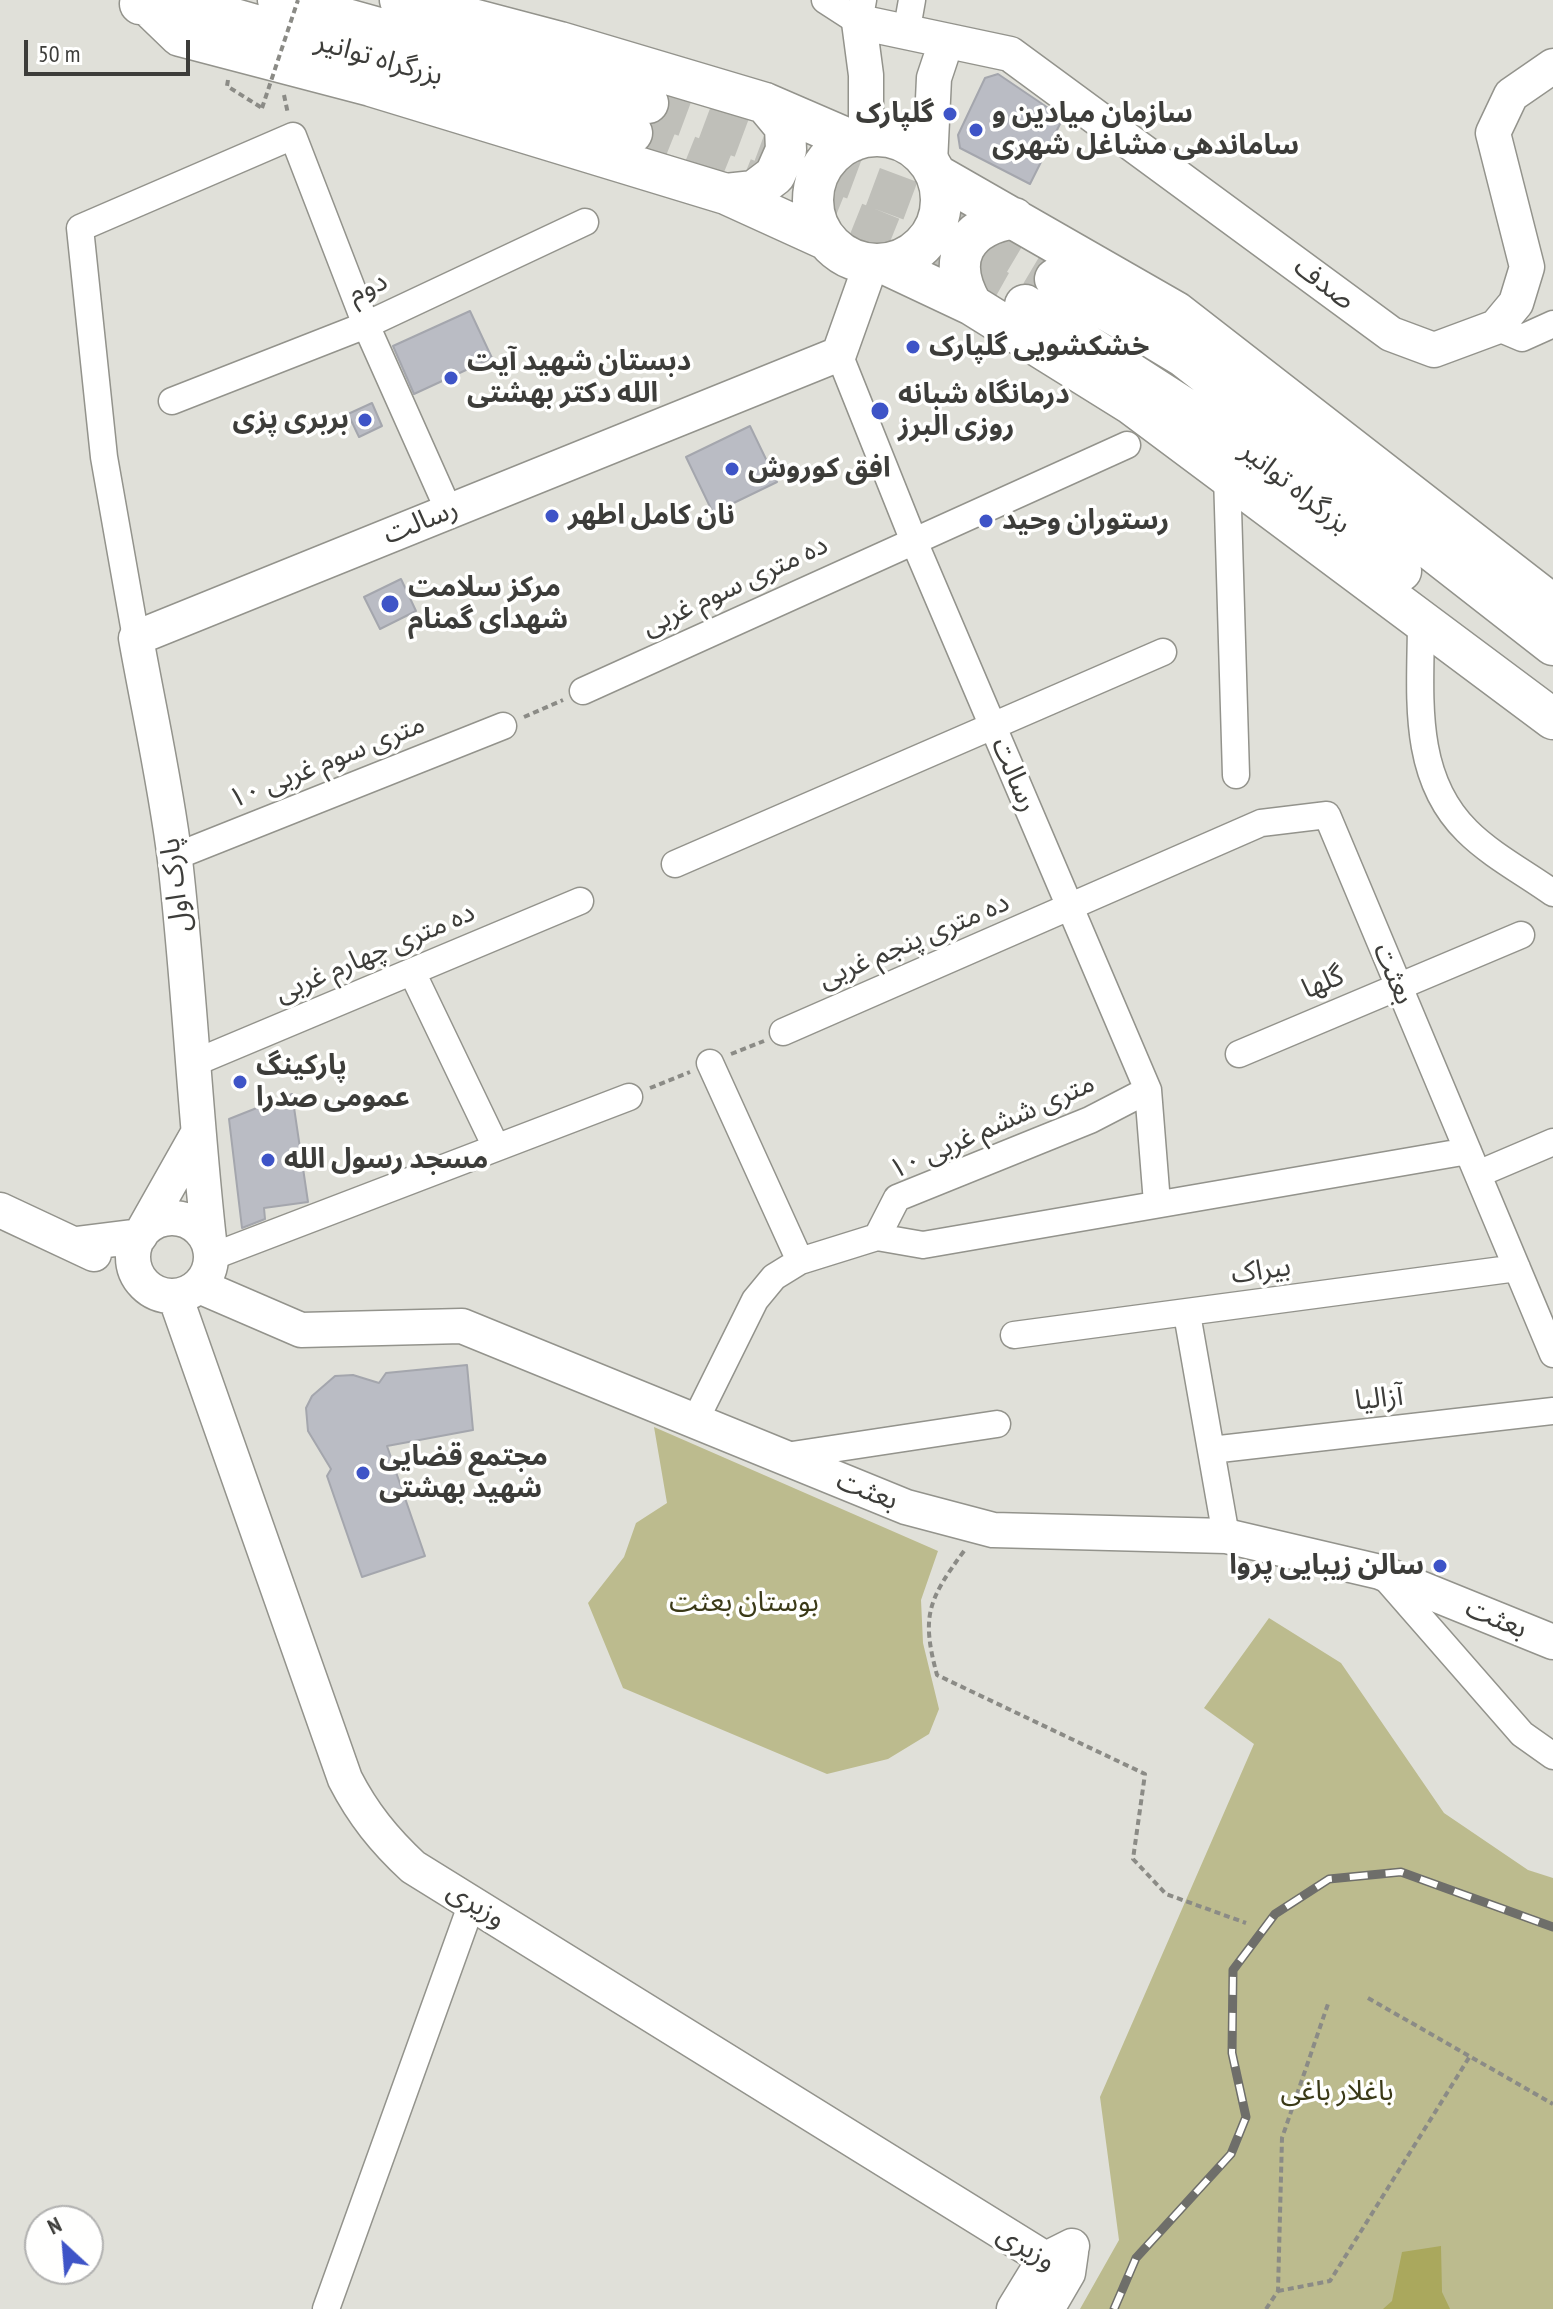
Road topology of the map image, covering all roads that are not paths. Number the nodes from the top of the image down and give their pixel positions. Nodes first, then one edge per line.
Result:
1 (278, 0) edge
2 (400, 0) edge
3 (825, 0) edge
4 (912, 0) edge
5 (138, 4) edge
6 (861, 11) edge
7 (906, 34) junction
8 (946, 42) junction
9 (1553, 66) edge
10 (765, 103) junction
11 (860, 139) junction
12 (933, 169) junction
13 (726, 194) junction
14 (1014, 218) junction
15 (585, 222) dead end
16 (827, 240) junction
17 (878, 264) junction
18 (1055, 279) tunnel mouth
19 (972, 305) junction
20 (1025, 305) tunnel mouth
21 (1553, 324) edge
22 (366, 325) junction
23 (1496, 327) junction
24 (839, 354) junction
25 (172, 401) dead end
26 (1127, 445) dead end
27 (1227, 475) junction
28 (449, 511) junction
29 (913, 539) junction
30 (1553, 605) edge
31 (1421, 620) junction
32 (136, 638) junction
33 (1553, 645) edge
34 (1163, 652) dead end
35 (1553, 688) edge
36 (583, 691) road end
37 (1553, 719) edge
38 (503, 726) road end
39 (993, 726) junction
40 (1236, 775) dead end
41 (1327, 815) joint
42 (174, 857) junction
43 (675, 864) dead end
44 (1553, 893) edge
45 (580, 901) dead end
46 (1070, 908) junction
47 (1521, 935) dead end
48 (412, 972) junction
49 (1398, 986) junction
50 (783, 1032) road end
51 (1239, 1054) dead end
52 (194, 1063) junction
53 (710, 1063) road end
54 (1148, 1090) junction
55 (629, 1097) road end
56 (197, 1135) junction
57 (1553, 1142) edge
58 (496, 1147) junction
59 (1473, 1162) junction
60 (1157, 1203) junction
61 (0, 1210) edge
62 (140, 1236) junction
63 (877, 1237) junction
64 (76, 1244) junction
65 (800, 1261) junction
66 (1517, 1268) junction
67 (199, 1272) junction
68 (142, 1282) junction
69 (1187, 1314) junction
70 (1014, 1335) dead end
71 (1553, 1354) edge
72 (1553, 1411) edge
73 (694, 1423) junction
74 (997, 1424) dead end
75 (1211, 1450) junction
76 (779, 1457) junction
77 (1226, 1536) junction
78 (1380, 1572) junction
79 (1553, 1642) edge
80 (1553, 1756) edge
81 (472, 1903) junction
82 (1056, 2267) junction
83 (326, 2309) edge
84 (1014, 2309) edge
85 (1047, 2309) edge

1 - 5 highway, بزرگراه توانیر
2 - 10 highway
3 - 6 street
4 - 7 street
5 - 13 highway
6 - 7 main road, صدف
6 - 11 main road
7 - 8 main road, صدف
8 - 12 main road
8 - 23 main road, صدف
9 - 23 main road
10 - 11 highway
10 - 13 highway
11 - 12 highway
11 - 16 highway
12 - 14 highway
12 - 17 highway
13 - 16 highway
14 - 19 highway
14 - 30 highway
15 - 22 street, دوم
16 - 17 highway
17 - 19 highway
17 - 24 main road
18 - 33 highway, بزرگراه توانیر
19 - 27 highway
20 - 35 highway, بزرگراه توانیر
21 - 23 street
22 - 25 street, دوم
22 - 28 street
22 - 32 street
24 - 28 main road, رسالت
24 - 29 street, رسالت
26 - 29 street, ده متری سوم غربی
27 - 31 highway
27 - 40 street
28 - 32 main road, رسالت
29 - 36 street, ده متری سوم غربی
29 - 39 street, رسالت
31 - 37 highway
31 - 44 street
32 - 42 main road, پارک اول
34 - 39 street
38 - 42 street, ۱۰ متری سوم غربی
39 - 43 street
39 - 46 street, رسالت
41 - 46 street, ده متری پنجم غربی
41 - 49 street, بعثت
42 - 52 main road, پارک اول
45 - 48 street, ده متری چهارم غربی
46 - 50 street, ده متری پنجم غربی
46 - 54 street, رسالت
47 - 49 street, گلها
48 - 52 street, ده متری چهارم غربی
48 - 58 street
49 - 51 street, گلها
49 - 59 street, بعثت
52 - 56 main road, پارک اول
53 - 65 street
54 - 60 street, رسالت
54 - 63 street, ۱۰ متری ششم غربی
55 - 58 street
56 - 62 main road
56 - 67 main road, پارک اول
57 - 59 street
58 - 67 street
59 - 60 street
59 - 66 street, بعثت
60 - 63 street
61 - 64 main road
62 - 64 main road
62 - 67 main road
62 - 68 main road
63 - 65 street
64 - 68 main road
65 - 73 street
66 - 69 street, بیراک
66 - 71 street, بعثت
67 - 68 main road
67 - 73 main road, بعثت
67 - 81 main road, وزیری
69 - 70 street, بیراک
69 - 75 street
72 - 75 street, آزالیا
73 - 76 main road, بعثت
74 - 76 street
75 - 77 street
76 - 77 main road, بعثت
77 - 78 main road, بعثت
78 - 79 main road, بعثت
78 - 80 street
81 - 82 main road, وزیری
81 - 83 street
82 - 84 main road
82 - 85 main road

